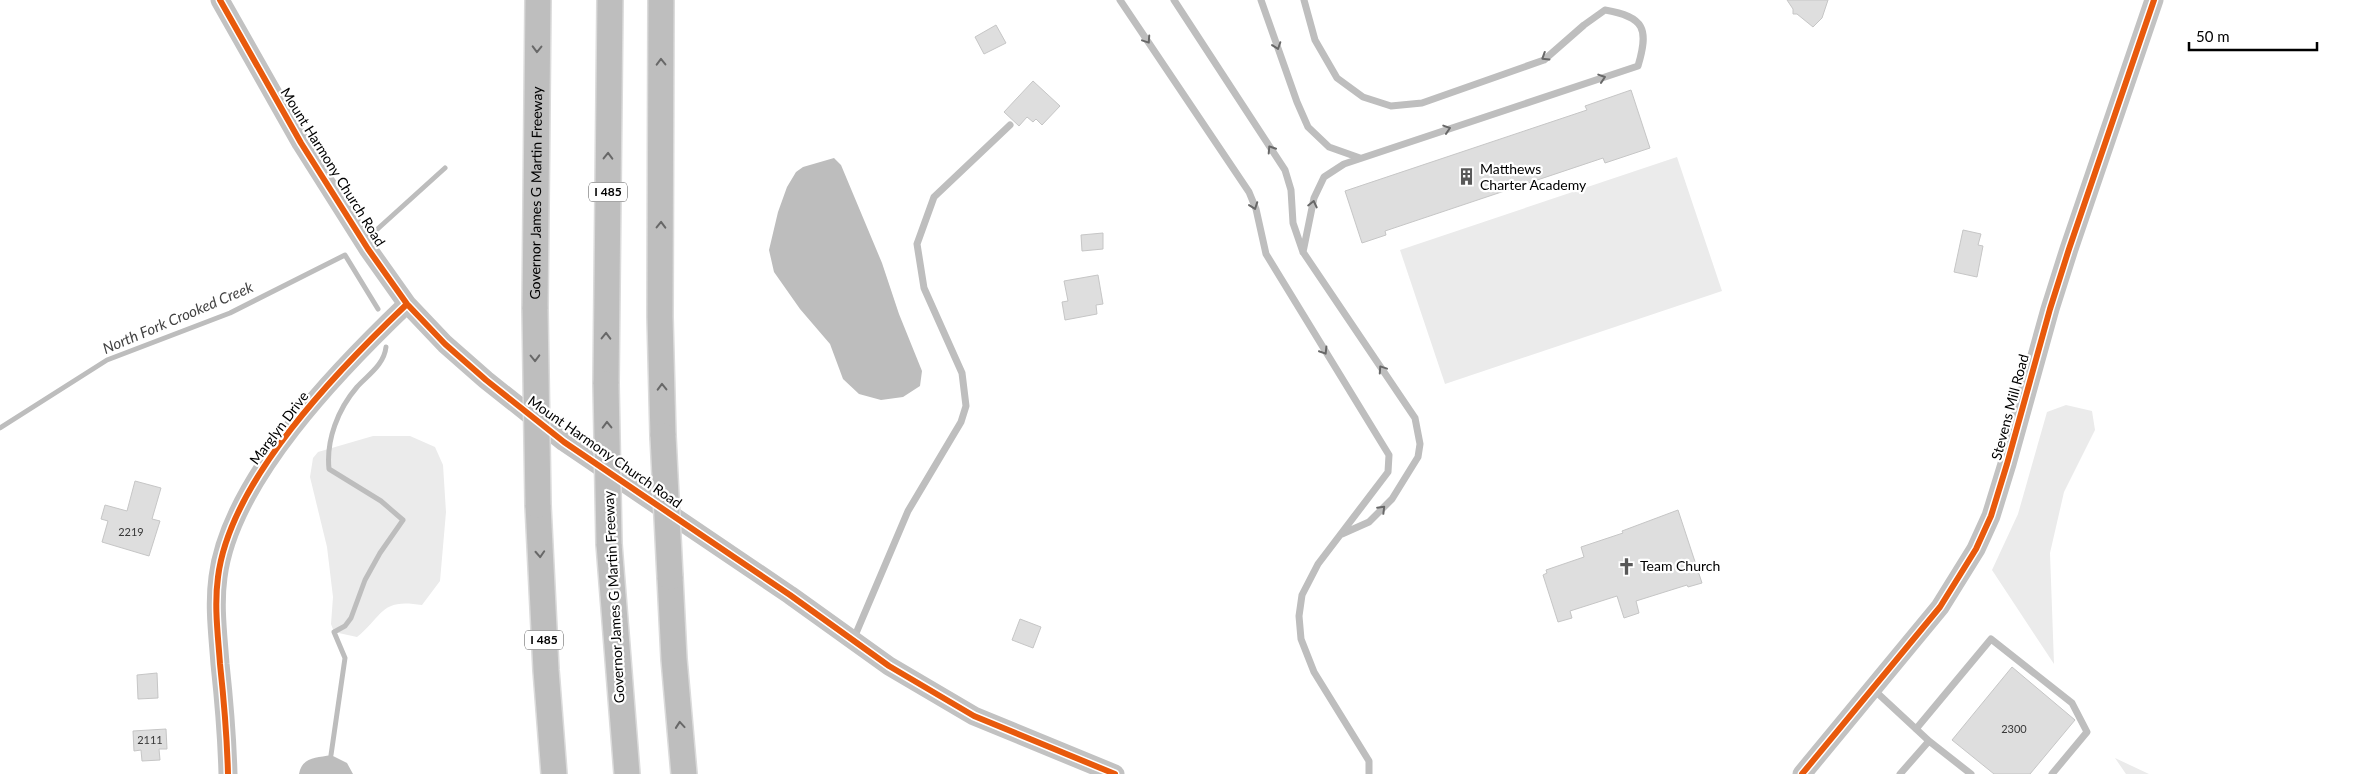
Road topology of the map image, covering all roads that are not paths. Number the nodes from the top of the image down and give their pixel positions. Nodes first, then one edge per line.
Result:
1 (220, 0) edge
2 (538, 0) edge
3 (610, 0) edge
4 (661, 0) edge
5 (1120, 0) edge
6 (1174, 0) edge
7 (1261, 0) edge
8 (1304, 0) edge
9 (2154, 0) edge
10 (1010, 126) dead end
11 (1360, 158) junction
12 (1303, 252) junction
13 (407, 304) junction
14 (1341, 534) junction
15 (541, 582) junction
16 (613, 597) junction
17 (853, 641) junction
18 (1872, 689) junction
19 (1916, 729) junction
20 (1929, 741) junction
21 (228, 774) edge
22 (554, 774) edge
23 (563, 774) edge
24 (617, 774) edge
25 (627, 774) edge
26 (684, 774) edge
27 (1115, 774) edge
28 (1369, 774) edge
29 (1802, 774) edge
30 (1900, 774) edge
31 (1971, 774) edge
32 (2052, 774) edge

1 - 13 street, Mount Harmony Church Road
2 -> 15 highway, Governor James G Martin Freeway / I 485, bridge
16 -> 3 highway, Governor James G Martin Freeway / I 485, bridge
26 -> 4 highway, bridge
5 -> 14 lane
12 -> 6 lane
7 -> 11 lane
11 -> 8 lane
9 - 18 street, Stevens Mill Road
10 - 17 lane
12 -> 11 lane
14 -> 12 lane
13 - 17 street, Mount Harmony Church Road
13 - 21 street, Marglyn Drive
14 - 28 lane
15 - 22 highway, Governor James G Martin Freeway / I 485
15 - 23 highway, I 485
16 - 24 highway, I 485
16 - 25 highway, Governor James G Martin Freeway / I 485
17 - 27 street, Mount Harmony Church Road
18 - 19 lane
18 - 29 street, Stevens Mill Road
19 - 20 lane
19 - 32 lane
20 - 30 lane
20 - 31 lane

